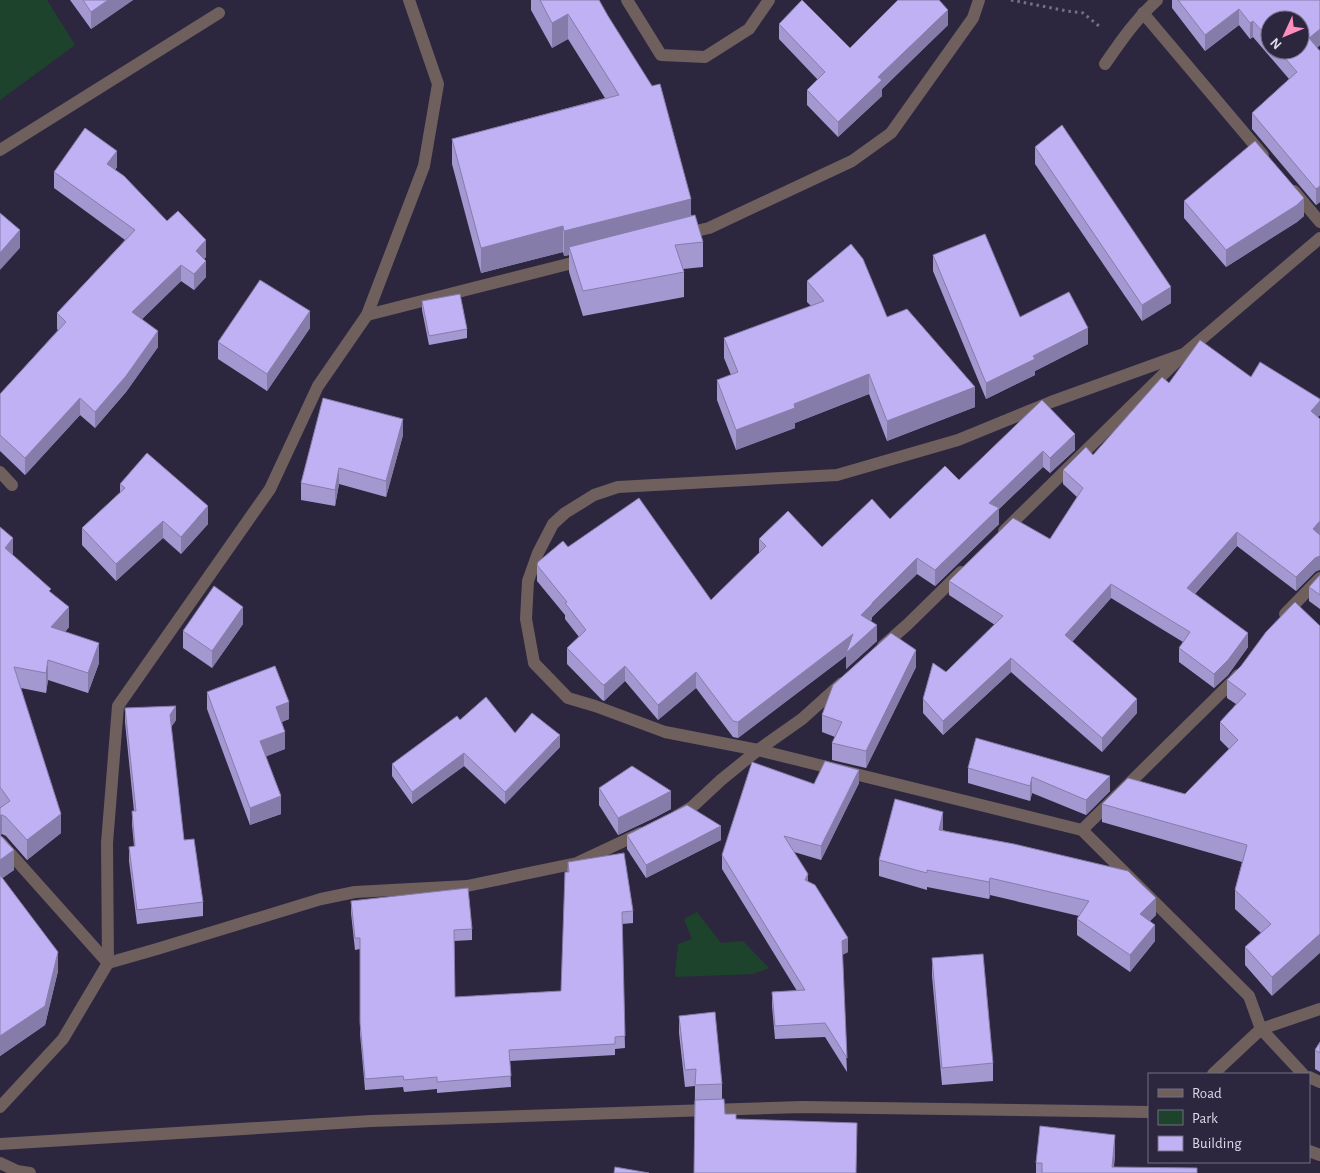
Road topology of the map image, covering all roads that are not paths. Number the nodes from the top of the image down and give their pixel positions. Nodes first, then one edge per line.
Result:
1 (409, 0) edge
2 (627, 0) edge
3 (768, 0) edge
4 (979, 0) edge
5 (1158, 0) edge
6 (219, 13) dead end
7 (1143, 13) junction
8 (1105, 64) road end
9 (0, 150) edge
10 (1270, 162) edge
11 (1288, 184) edge
12 (1320, 222) edge
13 (671, 237) edge
14 (1320, 238) edge
15 (595, 257) edge
16 (367, 315) junction
17 (1184, 354) junction
18 (0, 472) edge
19 (12, 485) dead end
20 (992, 542) edge
21 (972, 561) edge
22 (1320, 578) edge
23 (1278, 622) edge
24 (873, 656) edge
25 (1245, 665) edge
26 (852, 674) edge
27 (758, 750) junction
28 (667, 821) edge
29 (649, 829) edge
30 (1082, 830) junction
31 (0, 842) edge
32 (108, 963) junction
33 (1320, 1009) edge
34 (1261, 1029) junction
35 (1214, 1073) edge
36 (1302, 1073) edge
37 (0, 1107) edge
38 (1148, 1112) edge
39 (0, 1144) edge
40 (0, 1163) edge
41 (30, 1173) edge

1 - 16 street
2 - 3 street
4 - 13 street
5 - 7 street
6 - 9 street
7 - 8 street
7 - 10 street
11 - 12 street
14 - 17 street
15 - 16 street
16 - 32 street
17 - 20 street
17 - 27 street
18 - 19 street
21 - 24 street
22 - 23 street
25 - 30 street
26 - 27 street
27 - 28 street
27 - 30 street
29 - 32 street
30 - 34 street
31 - 32 street
32 - 37 street
33 - 34 street
34 - 35 street
34 - 36 street
38 - 39 street
40 - 41 street

